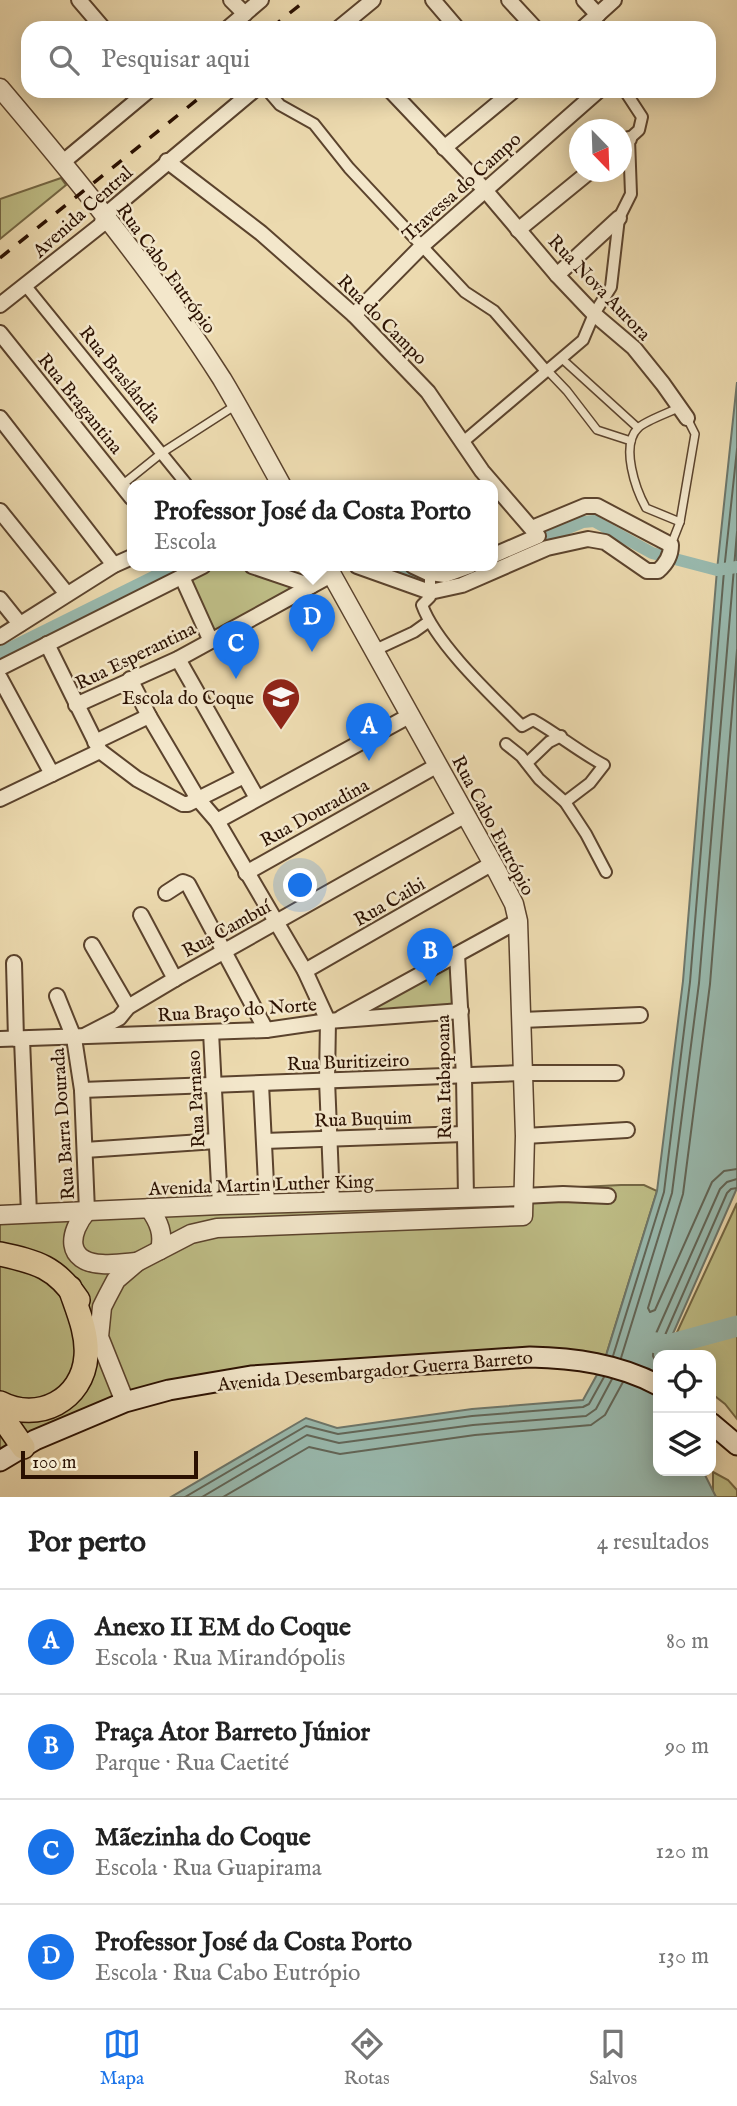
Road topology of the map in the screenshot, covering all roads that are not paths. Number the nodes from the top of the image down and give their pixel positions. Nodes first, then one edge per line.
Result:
1 (79, 0) edge
2 (231, 0) edge
3 (261, 0) edge
4 (373, 0) edge
5 (433, 0) edge
6 (509, 0) edge
7 (584, 0) edge
8 (614, 0) edge
9 (245, 14) junction
10 (598, 15) junction
11 (97, 21) edge
12 (236, 21) edge
13 (348, 21) edge
14 (451, 21) edge
15 (528, 21) edge
16 (591, 21) edge
17 (0, 88) edge
18 (140, 98) edge
19 (244, 98) edge
20 (274, 98) edge
21 (397, 98) edge
22 (504, 98) edge
23 (587, 98) edge
24 (630, 98) edge
25 (632, 136) edge
26 (444, 148) junction
27 (167, 161) junction
28 (63, 162) junction
29 (578, 182) edge
30 (630, 182) edge
31 (485, 190) junction
32 (104, 216) junction
33 (619, 218) junction
34 (519, 230) junction
35 (423, 245) junction
36 (557, 275) junction
37 (25, 285) junction
38 (0, 305) edge
39 (594, 314) junction
40 (354, 315) junction
41 (0, 333) edge
42 (561, 358) junction
43 (546, 370) junction
44 (237, 404) junction
45 (683, 413) junction
46 (0, 418) edge
47 (638, 428) junction
48 (631, 441) junction
49 (463, 442) junction
50 (163, 453) junction
51 (127, 480) edge
52 (128, 480) edge
53 (183, 480) edge
54 (279, 480) edge
55 (490, 480) edge
56 (121, 485) junction
57 (498, 489) edge
58 (127, 492) edge
59 (0, 511) edge
60 (680, 522) junction
61 (535, 532) junction
62 (498, 553) edge
63 (669, 553) junction
64 (127, 559) edge
65 (114, 565) junction
66 (498, 570) edge
67 (193, 571) edge
68 (267, 571) edge
69 (329, 571) edge
70 (381, 571) edge
71 (419, 571) edge
72 (456, 571) edge
73 (496, 571) edge
74 (182, 577) junction
75 (430, 581) junction
76 (311, 586) junction
77 (67, 594) junction
78 (0, 599) edge
79 (428, 622) junction
80 (20, 624) junction
81 (0, 637) edge
82 (210, 639) junction
83 (47, 645) junction
84 (373, 651) junction
85 (178, 659) junction
86 (0, 668) edge
87 (0, 678) edge
88 (130, 679) junction
89 (76, 705) junction
90 (149, 716) junction
91 (409, 716) junction
92 (561, 736) junction
93 (506, 744) dead end
94 (98, 746) junction
95 (527, 763) junction
96 (438, 765) junction
97 (52, 774) junction
98 (244, 776) junction
99 (257, 798) junction
100 (0, 799) edge
101 (193, 801) junction
102 (565, 802) junction
103 (466, 815) junction
104 (217, 821) junction
105 (493, 863) junction
106 (606, 872) dead end
107 (246, 873) junction
108 (166, 892) dead end
109 (141, 915) dead end
110 (518, 921) junction
111 (276, 922) junction
112 (92, 945) dead end
113 (225, 951) junction
114 (457, 955) junction
115 (14, 963) dead end
116 (305, 971) junction
117 (175, 979) junction
118 (57, 996) dead end
119 (128, 1007) junction
120 (461, 1011) junction
121 (640, 1015) dead end
122 (522, 1020) junction
123 (331, 1021) junction
124 (266, 1030) junction
125 (211, 1032) junction
126 (78, 1038) junction
127 (19, 1039) junction
128 (0, 1040) edge
129 (523, 1073) junction
130 (616, 1073) dead end
131 (464, 1076) junction
132 (327, 1080) junction
133 (261, 1084) junction
134 (214, 1086) junction
135 (82, 1090) junction
136 (627, 1130) dead end
137 (464, 1134) junction
138 (525, 1136) junction
139 (328, 1137) junction
140 (264, 1141) junction
141 (216, 1142) junction
142 (85, 1150) junction
143 (523, 1196) junction
144 (608, 1196) dead end
145 (466, 1198) junction
146 (332, 1202) junction
147 (267, 1204) junction
148 (220, 1205) junction
149 (149, 1208) junction
150 (87, 1211) junction
151 (29, 1214) junction
152 (0, 1215) edge
153 (160, 1250) junction
154 (0, 1254) edge
155 (137, 1262) junction
156 (70, 1288) junction
157 (99, 1337) junction
158 (653, 1383) edge
159 (125, 1402) junction
160 (0, 1403) edge
161 (0, 1414) edge
162 (716, 1427) edge
163 (737, 1445) edge
164 (23, 1447) junction
165 (0, 1461) edge

1 - 11 street
2 - 9 street
3 - 9 street
4 - 13 street
5 - 14 street
6 - 15 street
7 - 10 street
8 - 10 street
9 - 12 street
10 - 16 street
17 - 28 street, Rua Cabo Eutrópio
18 - 28 street
19 - 27 street, Avenida Central
20 - 35 street
21 - 26 street, Rua Nova Aurora
22 - 26 street
23 - 31 street, Travessa do Campo
24 - 25 street
26 - 31 street, Rua Nova Aurora
27 - 32 street, Avenida Central
27 - 40 street, Rua do Campo
28 - 32 street, Rua Cabo Eutrópio
29 - 34 street
30 - 33 street
31 - 34 street, Rua Nova Aurora
31 - 35 street, Travessa do Campo
32 - 37 street, Avenida Central
32 - 44 street, Rua Cabo Eutrópio
33 - 36 street
33 - 39 street
34 - 36 street, Rua Nova Aurora
35 - 40 street, Travessa do Campo
35 - 43 street
36 - 39 street, Rua Nova Aurora
37 - 38 street, Avenida Central
37 - 50 street, Rua Braslândia
39 - 42 street
39 - 45 street, Rua Nova Aurora
40 - 49 street, Rua do Campo
41 - 56 street, Rua Bragantina
42 - 43 street
42 - 47 lane
43 - 48 lane
43 - 49 street
44 - 50 lane
44 - 54 street, Rua Cabo Eutrópio
45 - 47 lane
45 - 60 lane, Rua Nova Aurora
46 - 65 street
47 - 48 lane
48 - 60 lane
49 - 55 street, Rua do Campo
50 - 52 lane
50 - 53 street, Rua Braslândia
51 - 56 lane
56 - 58 street, Rua Bragantina
57 - 61 street, Rua do Campo
59 - 77 street
60 - 63 lane, Rua Nova Aurora
61 - 62 street
61 - 63 street
63 - 66 street
64 - 65 street
65 - 77 street
67 - 74 street
68 - 76 street
69 - 76 street, Rua Esperantina
69 - 84 street, Rua Cabo Eutrópio
70 - 75 street
71 - 75 street
72 - 75 street
73 - 75 street
74 - 82 street, Rua Esperantina
74 - 83 street
75 - 79 street
76 - 82 street, Rua Esperantina
77 - 80 street
78 - 80 street
79 - 84 street
79 - 92 street
80 - 81 street
82 - 85 street, Rua Esperantina
83 - 86 street
83 - 89 street
84 - 91 street, Rua Cabo Eutrópio
85 - 88 street, Rua Esperantina
85 - 98 street
87 - 97 street
88 - 89 street, Rua Esperantina
88 - 90 street
89 - 94 street
90 - 94 street
90 - 101 street
91 - 96 street, Rua Cabo Eutrópio
91 - 99 street
92 - 95 street
92 - 102 street
93 - 95 street
94 - 97 street
94 - 101 street
95 - 102 street
96 - 103 street, Rua Cabo Eutrópio
96 - 107 street, Rua Douradina
97 - 100 street
98 - 99 street
98 - 101 street
99 - 104 street
101 - 104 street
102 - 106 street
103 - 105 street, Rua Cabo Eutrópio
103 - 111 street, Rua Cambuí
104 - 107 street
105 - 110 street, Rua Cabo Eutrópio
105 - 116 street, Rua Caibi
107 - 111 street
108 - 113 street
109 - 117 street
110 - 114 street
110 - 122 street, Rua Cabo Eutrópio
111 - 113 street, Rua Cambuí
111 - 116 street
112 - 119 street
113 - 117 street, Rua Cambuí
113 - 124 street
114 - 120 street, Rua Itabapoana
114 - 123 street
115 - 127 street
116 - 123 street
117 - 119 street, Rua Cambuí
118 - 126 street, Rua Barra Dourada
119 - 126 street, Rua Cambuí
120 - 123 street, Rua Braço do Norte
120 - 131 street, Rua Itabapoana
121 - 122 street
122 - 129 street, Rua Cabo Eutrópio
123 - 124 street, Rua Braço do Norte
123 - 132 street
124 - 125 street, Rua Braço do Norte
125 - 126 street, Rua Braço do Norte
125 - 134 street, Rua Parnaso
126 - 127 street, Rua Braço do Norte
126 - 135 street, Rua Barra Dourada
127 - 128 street, Rua Braço do Norte
127 - 151 street
129 - 130 street, Rua Buritizeiro
129 - 131 street, Rua Buritizeiro
129 - 138 street, Rua Cabo Eutrópio
131 - 132 street, Rua Buritizeiro
131 - 137 street, Rua Itabapoana
132 - 133 street, Rua Buritizeiro
132 - 139 street
133 - 134 street, Rua Buritizeiro
133 - 140 street
134 - 135 street, Rua Buritizeiro
134 - 141 street, Rua Parnaso
135 - 142 street, Rua Barra Dourada
136 - 138 street
137 - 139 street, Rua Buquim
137 - 145 street, Rua Itabapoana
138 - 143 street, Rua Cabo Eutrópio
139 - 140 street, Rua Buquim
139 - 146 street
140 - 147 street
141 - 142 street
141 - 148 street, Rua Parnaso
142 - 150 street, Rua Barra Dourada
143 - 144 street
143 - 145 street, Avenida Martin Luther King
143 - 153 street, Rua Cabo Eutrópio
145 - 146 street, Avenida Martin Luther King
146 - 147 street, Avenida Martin Luther King
147 - 148 street, Avenida Martin Luther King
148 - 149 street, Avenida Martin Luther King
149 - 150 street, Avenida Martin Luther King
149 - 153 street
150 - 151 street, Avenida Martin Luther King
150 - 155 street
151 - 152 street, Avenida Martin Luther King
153 - 155 street
154 - 156 highway
155 - 157 street
156 - 157 highway
156 - 160 highway
157 - 159 street
158 - 159 main road, Avenida Desembargador Guerra Barreto
159 - 164 main road, Avenida Desembargador Guerra Barreto
161 - 164 highway
162 - 163 main road
164 - 165 main road, Avenida Desembargador Guerra Barreto

